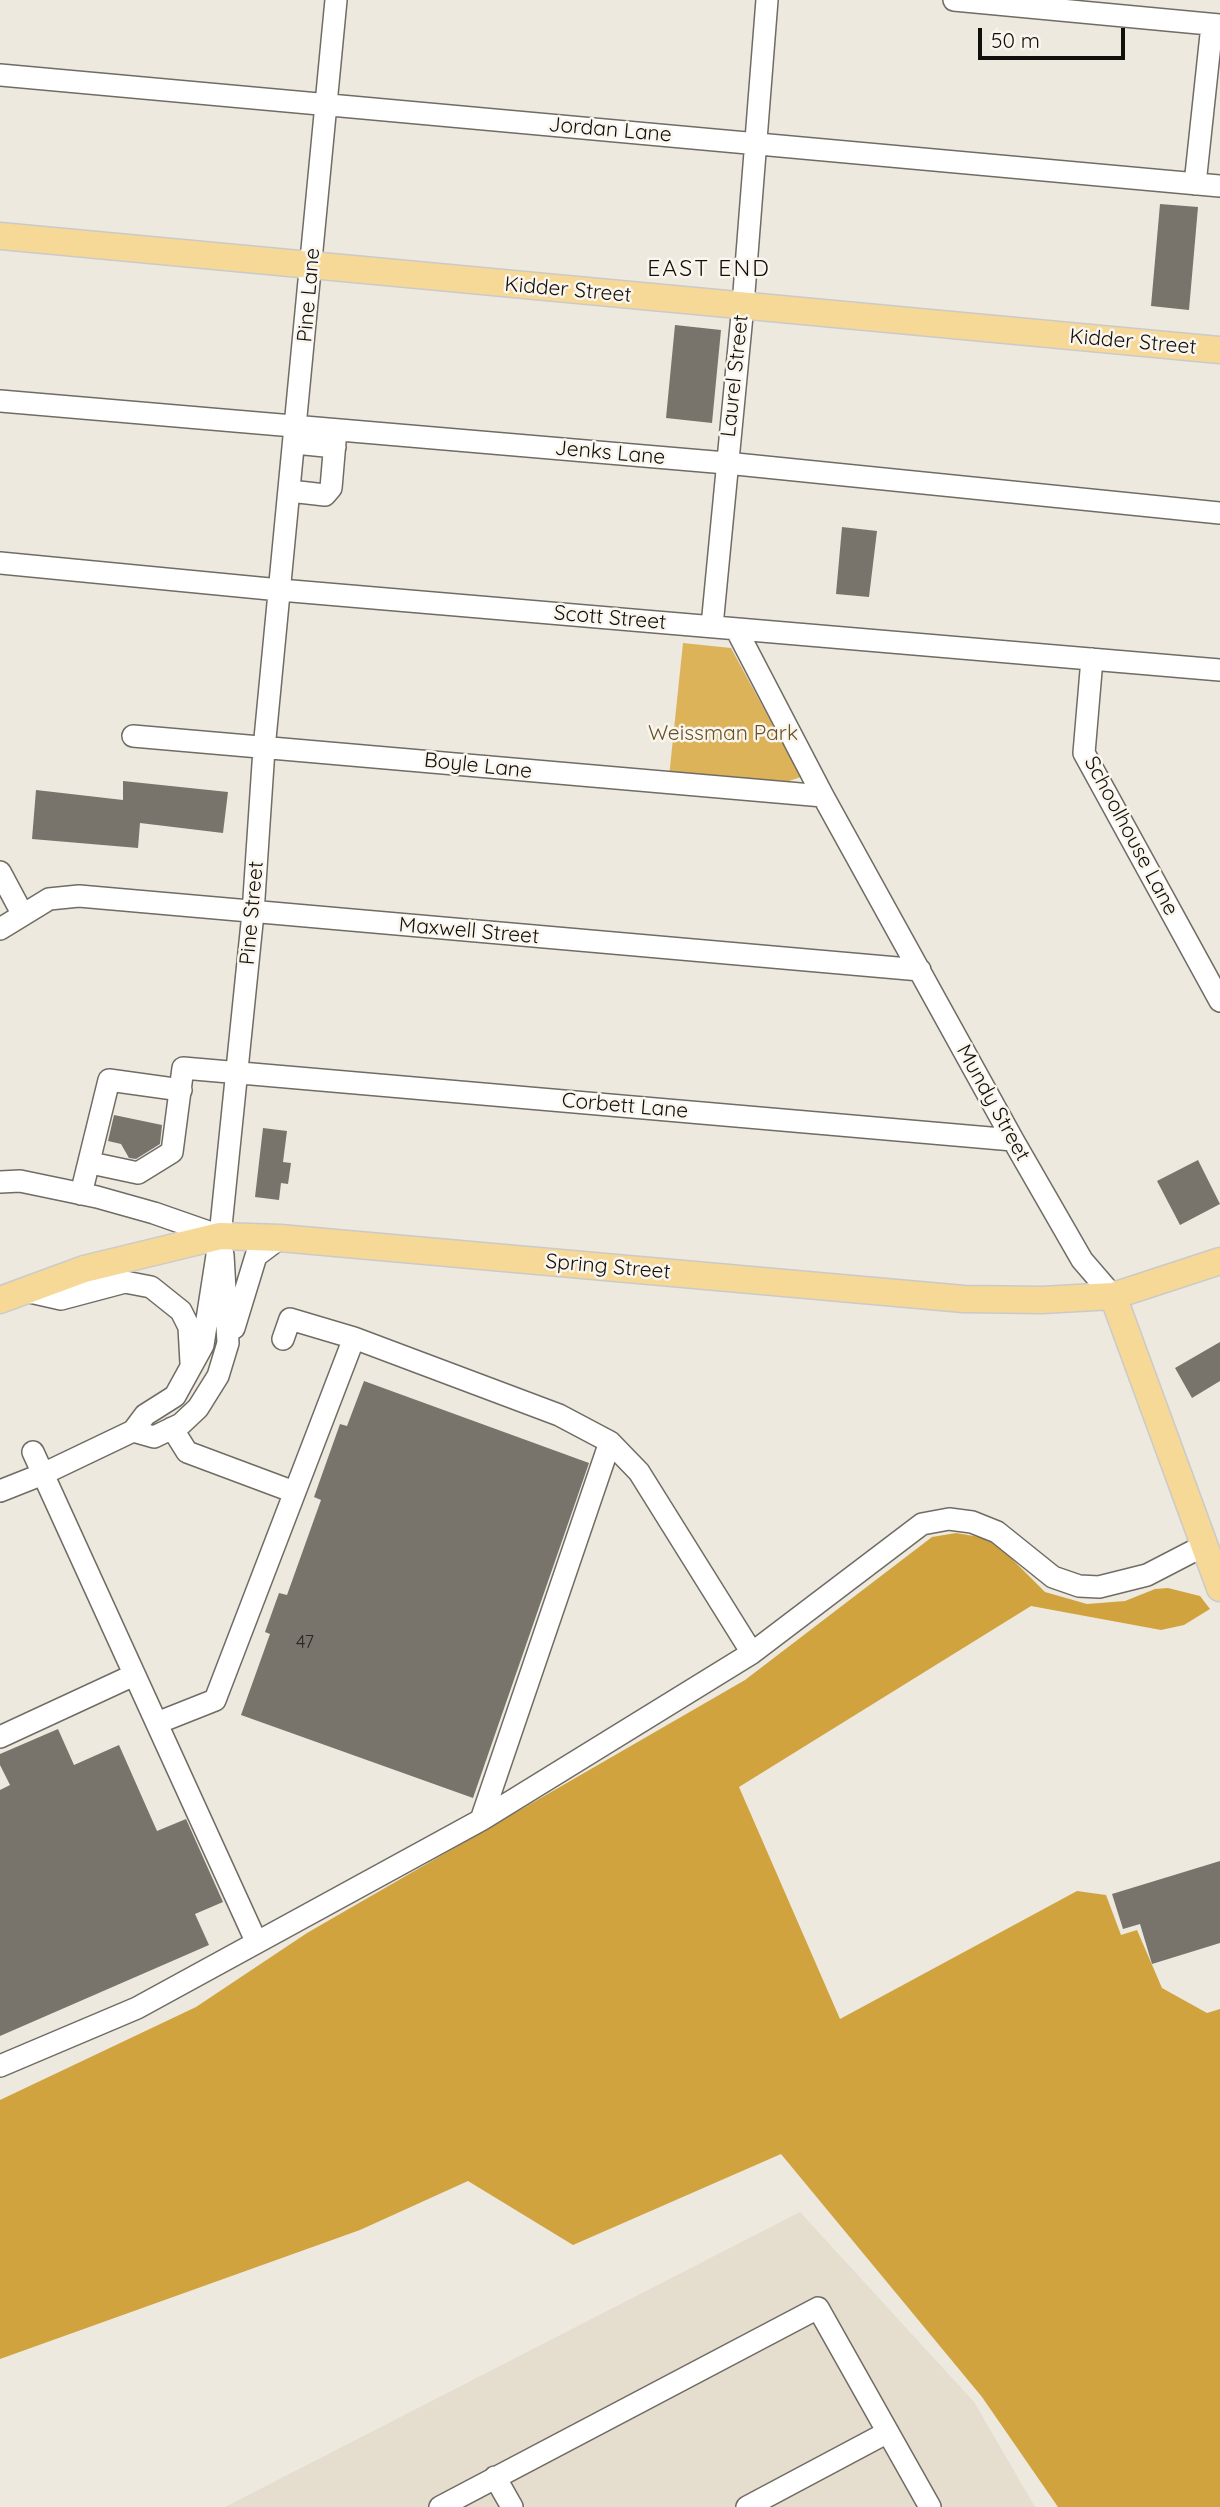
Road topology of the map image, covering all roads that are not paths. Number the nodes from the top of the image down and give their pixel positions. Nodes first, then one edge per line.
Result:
1 (336, 0) edge
2 (767, 0) edge
3 (954, 0) edge
4 (1216, 25) edge
5 (0, 75) edge
6 (326, 106) junction
7 (754, 143) junction
8 (1195, 184) junction
9 (1220, 186) edge
10 (0, 236) edge
11 (312, 267) junction
12 (743, 305) junction
13 (1220, 350) edge
14 (0, 401) edge
15 (296, 435) junction
16 (336, 438) junction
17 (726, 463) junction
18 (290, 491) junction
19 (1220, 513) edge
20 (0, 563) edge
21 (280, 590) junction
22 (712, 626) junction
23 (736, 629) junction
24 (1092, 659) junction
25 (1220, 670) edge
26 (134, 736) dead end
27 (264, 749) junction
28 (823, 796) junction
29 (0, 872) edge
30 (253, 913) junction
31 (23, 915) junction
32 (0, 929) edge
33 (920, 970) junction
34 (1220, 1001) edge
35 (236, 1071) junction
36 (181, 1090) junction
37 (1013, 1140) junction
38 (91, 1163) junction
39 (0, 1182) edge
40 (81, 1194) junction
41 (220, 1236) junction
42 (280, 1238) junction
43 (1220, 1261) edge
44 (11, 1295) edge
45 (1113, 1296) junction
46 (354, 1338) junction
47 (284, 1339) dead end
48 (228, 1343) junction
49 (191, 1371) junction
50 (172, 1428) junction
51 (133, 1430) junction
52 (610, 1442) junction
53 (33, 1452) dead end
54 (43, 1474) junction
55 (0, 1491) edge
56 (294, 1492) junction
57 (1203, 1546) junction
58 (1220, 1588) edge
59 (752, 1653) junction
60 (134, 1675) junction
61 (157, 1723) junction
62 (0, 1737) edge
63 (481, 1820) junction
64 (256, 1941) junction
65 (0, 2066) edge
66 (888, 2432) junction
67 (495, 2477) junction
68 (440, 2507) edge
69 (512, 2507) edge
70 (747, 2507) edge
71 (930, 2507) edge

1 - 6 street, Pine Lane
2 - 7 street, Laurel Street
3 - 4 street
4 - 8 street
5 - 6 street, Jordan Lane
6 - 7 street, Jordan Lane
6 - 11 street, Pine Lane
7 - 8 street, Jordan Lane
7 - 12 street, Laurel Street
8 - 9 street, Jordan Lane
10 - 11 main road, Kidder Street
11 - 12 main road, Kidder Street
11 - 15 street, Pine Lane
12 - 13 main road, Kidder Street
12 - 17 street, Laurel Street
14 - 15 street, Jenks Lane
15 - 16 street, Jenks Lane
15 - 18 street, Pine Lane
16 - 17 street, Jenks Lane
16 - 18 street
17 - 19 street, Jenks Lane
17 - 22 street, Laurel Street
18 - 21 street, Pine Lane
20 - 21 street, Scott Street
21 - 22 street, Scott Street
21 - 27 street, Pine Street
22 - 23 street, Scott Street
23 - 24 street, Scott Street
23 - 28 street, Mundy Street
24 - 25 street, Scott Street
24 - 34 street, Schoolhouse Lane
26 - 27 street, Boyle Lane
27 - 28 street, Boyle Lane
27 - 30 street, Pine Street
28 - 33 street, Mundy Street
29 - 31 street
30 - 31 street, Maxwell Street
30 - 33 street, Maxwell Street
30 - 35 street, Pine Street
31 - 32 street, Maxwell Street
33 - 37 street, Mundy Street
35 - 36 street, Corbett Lane
35 - 37 street, Corbett Lane
35 - 41 street, Pine Street
36 - 38 street
36 - 38 street
37 - 45 street, Mundy Street
38 - 40 street
39 - 40 street
40 - 41 street
41 - 42 main road, Spring Street
41 - 44 main road, Spring Street
41 - 48 street
41 - 49 street
42 - 45 main road, Spring Street
42 - 48 street
43 - 45 main road, Spring Street
44 - 49 street
45 - 57 main road, Mundy Street
46 - 47 street
46 - 52 street
46 - 56 street
48 - 50 street
49 - 51 street
50 - 51 street
50 - 56 street
51 - 54 street
52 - 59 street
52 - 63 street
53 - 54 street
54 - 55 street
54 - 60 street
56 - 61 street
57 - 58 main road, Mundy Street
57 - 59 street
59 - 63 street
60 - 61 street
60 - 62 street
61 - 64 street
63 - 64 street
64 - 65 street
66 - 67 street
66 - 70 street
66 - 71 street
67 - 68 street
67 - 69 street

